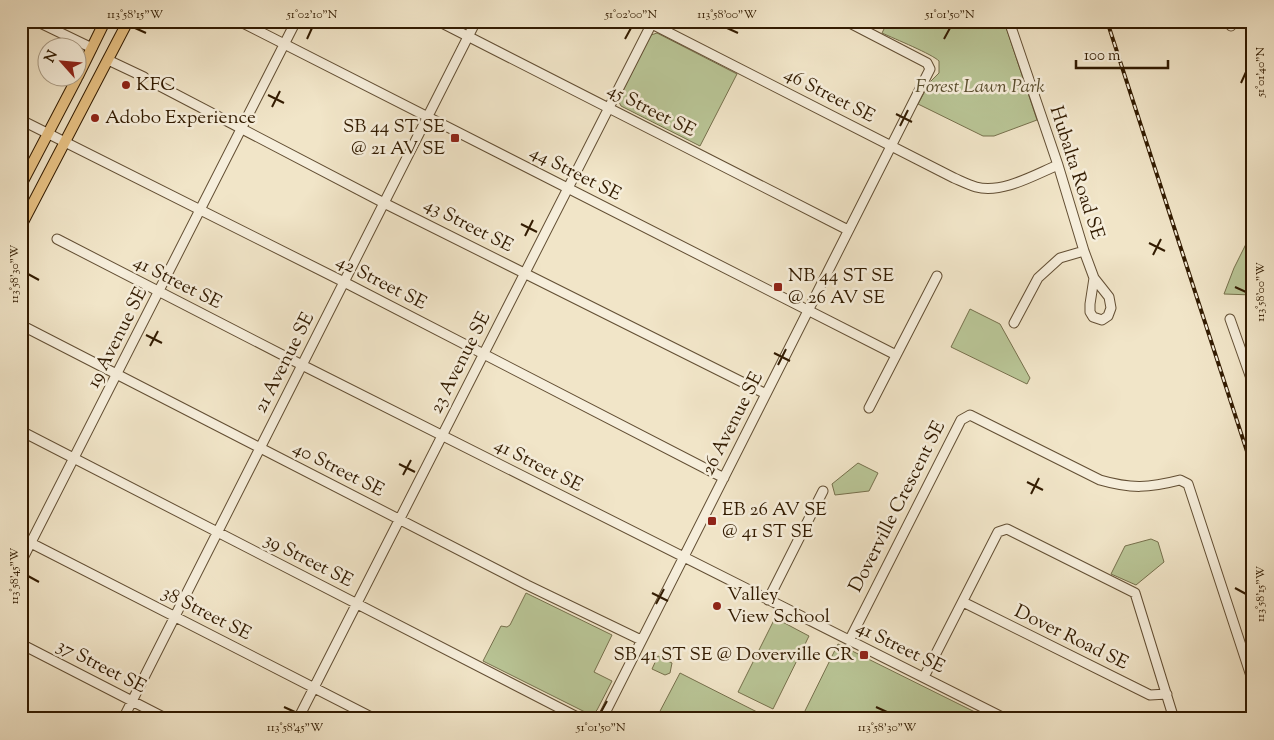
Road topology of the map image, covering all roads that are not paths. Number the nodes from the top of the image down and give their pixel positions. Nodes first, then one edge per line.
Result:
1 (36, 21) edge
2 (105, 21) edge
3 (128, 21) edge
4 (239, 21) edge
5 (296, 21) edge
6 (438, 21) edge
7 (476, 21) edge
8 (846, 21) edge
9 (1009, 21) edge
10 (650, 22) edge
11 (468, 37) junction
12 (284, 44) junction
13 (92, 48) junction
14 (88, 56) edge
15 (108, 60) junction
16 (144, 78) dead end
17 (156, 84) dead end
18 (71, 88) edge
19 (609, 108) junction
20 (428, 117) junction
21 (21, 120) edge
22 (242, 128) junction
23 (48, 134) junction
24 (65, 140) junction
25 (891, 146) junction
26 (1058, 166) junction
27 (21, 185) edge
28 (568, 189) junction
29 (384, 203) junction
30 (201, 210) junction
31 (21, 226) edge
32 (848, 230) junction
33 (56, 239) dead end
34 (1084, 251) junction
35 (526, 274) junction
36 (937, 276) dead end
37 (1094, 278) dead end
38 (344, 282) junction
39 (160, 292) junction
40 (808, 311) junction
41 (1230, 319) dead end
42 (1014, 323) dead end
43 (21, 325) edge
44 (484, 354) junction
45 (896, 355) junction
46 (302, 365) junction
47 (118, 374) junction
48 (1253, 384) edge
49 (766, 394) junction
50 (869, 408) dead end
51 (21, 431) edge
52 (442, 436) junction
53 (260, 448) junction
54 (75, 458) junction
55 (724, 478) junction
56 (823, 491) dead end
57 (400, 520) junction
58 (218, 532) junction
59 (21, 538) edge
60 (31, 543) junction
61 (684, 558) junction
62 (21, 562) edge
63 (768, 600) junction
64 (963, 602) junction
65 (357, 604) junction
66 (175, 616) junction
67 (641, 640) junction
68 (849, 641) junction
69 (21, 644) edge
70 (924, 677) junction
71 (1253, 682) edge
72 (314, 688) junction
73 (1167, 694) junction
74 (132, 701) junction
75 (123, 719) edge
76 (167, 719) edge
77 (298, 719) edge
78 (375, 719) edge
79 (581, 719) edge
80 (602, 719) edge
81 (1006, 719) edge
82 (1174, 719) edge

1 - 13 street
2 - 13 main road
3 - 15 main road
4 - 12 street, 44 Street SE
5 - 12 street, 19 Avenue SE
6 - 11 street, 45 Street SE
7 - 11 street, 21 Avenue SE
8 - 25 street, 26 Avenue SE
9 - 26 street, Hubalta Road SE
10 - 19 street, 23 Avenue SE
10 - 25 street, 46 Street SE
11 - 19 street, 45 Street SE
11 - 20 street, 21 Avenue SE
12 - 20 street, 44 Street SE
12 - 22 street, 19 Avenue SE
13 - 14 main road
15 - 16 street
15 - 24 main road
17 - 22 street, 43 Street SE
18 - 23 main road
19 - 28 street, 23 Avenue SE
19 - 32 street, 45 Street SE
20 - 28 street, 44 Street SE
20 - 29 street, 21 Avenue SE
21 - 23 street, 42 Street SE
22 - 29 street, 43 Street SE
22 - 30 street, 19 Avenue SE
23 - 24 street, 42 Street SE
23 - 27 main road
24 - 30 street, 42 Street SE
24 - 31 main road
25 - 26 street, 46 Street SE
25 - 32 street, 26 Avenue SE
26 - 34 street, Hubalta Road SE
28 - 35 street, 23 Avenue SE
28 - 40 street, 44 Street SE
29 - 35 street, 43 Street SE
29 - 38 street, 21 Avenue SE
30 - 38 street, 42 Street SE
30 - 39 street, 19 Avenue SE
32 - 40 street, 26 Avenue SE
33 - 39 street, 41 Street SE
34 - 37 street, Hubalta Road SE
34 - 42 street
35 - 44 street, 23 Avenue SE
35 - 49 street, 43 Street SE
36 - 45 street
38 - 44 street, 42 Street SE
38 - 46 street, 21 Avenue SE
39 - 46 street, 41 Street SE
39 - 47 street, 19 Avenue SE
40 - 45 street, 44 Street SE
40 - 49 street, 26 Avenue SE
41 - 48 street
43 - 47 street, 40 Street SE
44 - 52 street, 23 Avenue SE
44 - 55 street, 42 Street SE
45 - 50 street
46 - 52 street, 41 Street SE
46 - 53 street, 21 Avenue SE
47 - 53 street, 40 Street SE
47 - 54 street, 19 Avenue SE
49 - 55 street, 26 Avenue SE
51 - 54 street, 39 Street SE
52 - 57 street, 23 Avenue SE
52 - 61 street, 41 Street SE
53 - 57 street, 40 Street SE
53 - 58 street, 21 Avenue SE
54 - 58 street, 39 Street SE
54 - 60 street, 19 Avenue SE
55 - 61 street, 26 Avenue SE
56 - 63 street
57 - 65 street, 23 Avenue SE
57 - 67 street, 40 Street SE
58 - 65 street, 39 Street SE
58 - 66 street, 21 Avenue SE
59 - 60 street, 38 Street SE
60 - 62 street, 19 Avenue SE
60 - 66 street, 38 Street SE
61 - 63 street, 41 Street SE
61 - 67 street, 26 Avenue SE
63 - 68 street, 41 Street SE
64 - 70 street
64 - 73 street, Dover Road SE
64 - 73 street
65 - 72 street, 23 Avenue SE
65 - 79 street, 39 Street SE
66 - 72 street, 38 Street SE
66 - 74 street, 21 Avenue SE
67 - 80 street, 26 Avenue SE
68 - 70 street, 41 Street SE
68 - 71 street, Doverville Crescent SE
69 - 74 street, 37 Street SE
70 - 81 street, 41 Street SE
72 - 77 street, 23 Avenue SE
72 - 78 street, 38 Street SE
73 - 82 street
74 - 75 street, 21 Avenue SE
74 - 76 street, 37 Street SE

